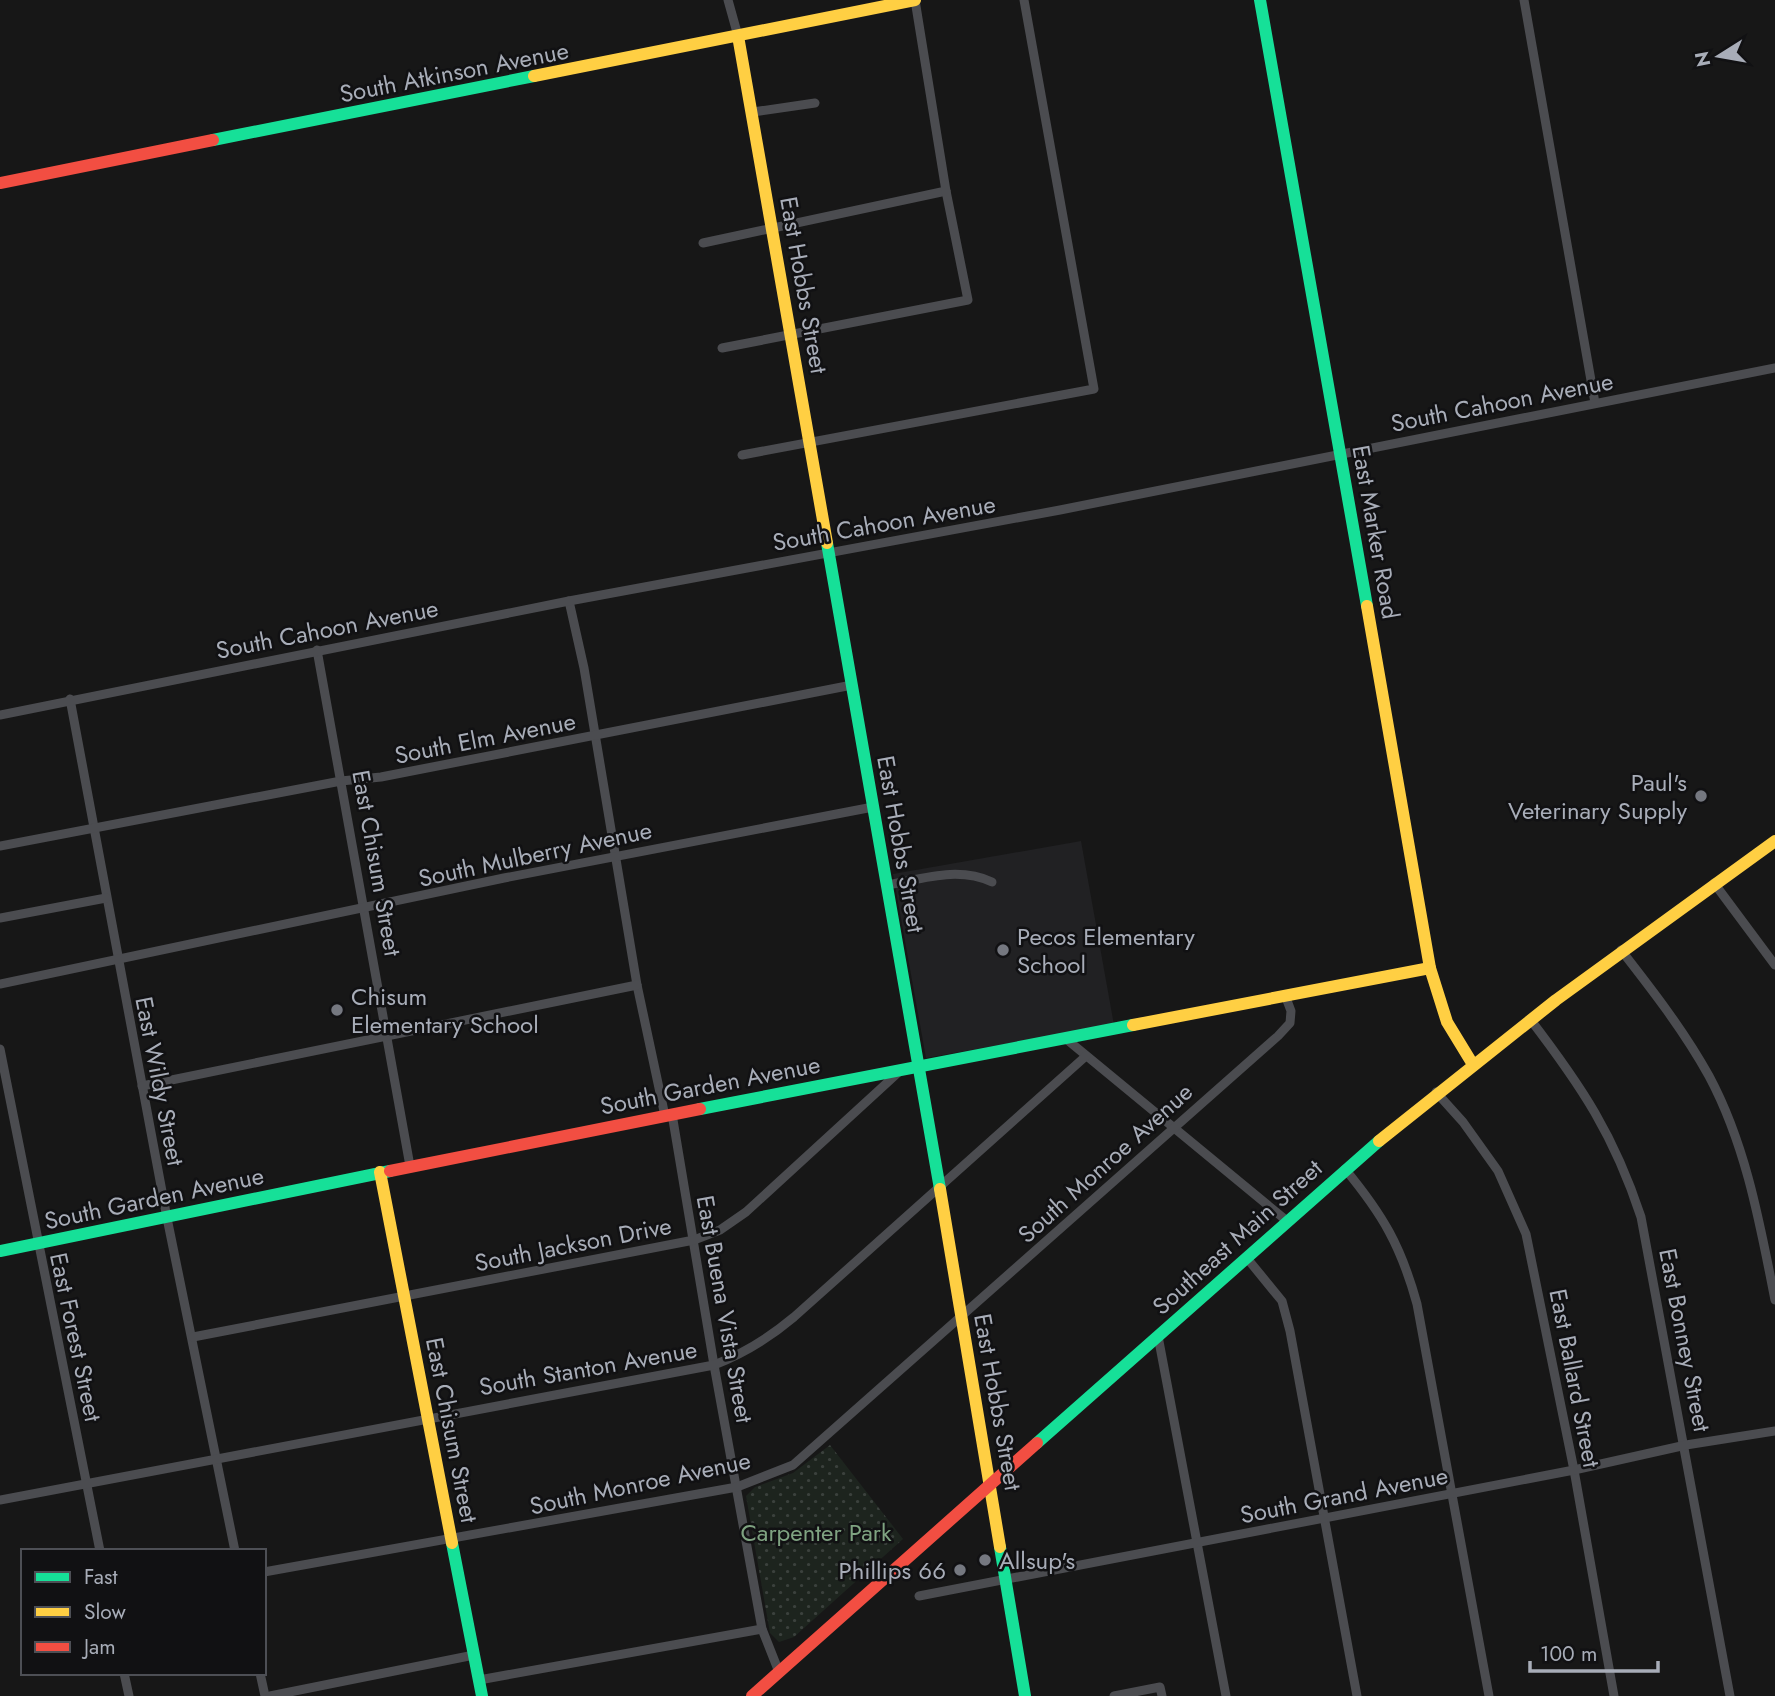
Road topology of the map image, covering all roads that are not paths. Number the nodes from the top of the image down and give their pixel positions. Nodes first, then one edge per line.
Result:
1 (728, 0) edge
2 (915, 0) edge
3 (1024, 0) edge
4 (1260, 0) edge
5 (1524, 0) edge
6 (738, 36) junction
7 (815, 103) dead end
8 (753, 112) junction
9 (0, 183) edge
10 (946, 191) junction
11 (772, 227) junction
12 (703, 243) dead end
13 (790, 335) junction
14 (722, 348) dead end
15 (1775, 368) edge
16 (1595, 404) junction
17 (810, 442) junction
18 (1341, 454) junction
19 (742, 455) dead end
20 (829, 553) junction
21 (569, 601) junction
22 (317, 650) junction
23 (852, 685) junction
24 (70, 699) junction
25 (0, 715) edge
26 (596, 736) junction
27 (341, 781) junction
28 (873, 807) junction
29 (94, 828) junction
30 (1775, 841) edge
31 (0, 846) edge
32 (615, 856) junction
33 (992, 883) dead end
34 (1714, 883) junction
35 (887, 886) junction
36 (106, 898) junction
37 (365, 909) junction
38 (0, 918) edge
39 (1621, 950) junction
40 (117, 957) junction
41 (1775, 965) edge
42 (1430, 968) junction
43 (0, 984) edge
44 (637, 985) junction
45 (1285, 995) junction
46 (1530, 1018) junction
47 (387, 1037) junction
48 (1065, 1038) junction
49 (0, 1049) edge
50 (1084, 1058) junction
51 (1472, 1063) junction
52 (919, 1065) junction
53 (902, 1068) junction
54 (142, 1086) junction
55 (1436, 1092) junction
56 (669, 1115) junction
57 (1174, 1128) junction
58 (411, 1166) junction
59 (1345, 1169) junction
60 (380, 1172) junction
61 (940, 1186) junction
62 (167, 1218) junction
63 (1287, 1221) junction
64 (694, 1240) junction
65 (37, 1243) junction
66 (0, 1251) edge
67 (1246, 1257) junction
68 (404, 1295) junction
69 (1775, 1300) edge
70 (962, 1316) junction
71 (193, 1336) junction
72 (1157, 1336) junction
73 (714, 1365) junction
74 (428, 1417) junction
75 (1775, 1431) edge
76 (1685, 1445) junction
77 (218, 1457) junction
78 (1574, 1470) junction
79 (86, 1482) junction
80 (991, 1484) junction
81 (737, 1487) junction
82 (1454, 1493) junction
83 (0, 1500) edge
84 (1326, 1518) junction
85 (452, 1537) junction
86 (1199, 1542) junction
87 (100, 1549) edge
88 (235, 1549) edge
89 (266, 1572) edge
90 (1006, 1581) junction
91 (919, 1596) dead end
92 (762, 1629) junction
93 (474, 1655) junction
94 (779, 1672) junction
95 (124, 1675) edge
96 (261, 1675) edge
97 (479, 1680) junction
98 (1161, 1691) edge
99 (129, 1696) edge
100 (267, 1696) edge
101 (482, 1696) edge
102 (752, 1696) edge
103 (1025, 1696) edge
104 (1114, 1696) edge
105 (1226, 1696) edge
106 (1357, 1696) edge
107 (1489, 1696) edge
108 (1614, 1696) edge
109 (1730, 1696) edge

1 - 6 street, East Hobbs Street
2 - 6 street, South Atkinson Avenue
2 - 10 street
3 - 17 street
4 - 18 street, East Marker Road
5 - 16 street
6 - 8 street, East Hobbs Street
6 - 9 street, South Atkinson Avenue
7 - 8 street
8 - 11 street, East Hobbs Street
10 - 11 street
10 - 13 street
11 - 12 street
11 - 13 street, East Hobbs Street
13 - 14 street
13 - 17 street, East Hobbs Street
15 - 16 street, South Cahoon Avenue
16 - 18 street, South Cahoon Avenue
17 - 19 street
17 - 20 street, East Hobbs Street
18 - 20 street, South Cahoon Avenue
18 - 42 street, East Marker Road
20 - 21 street, South Cahoon Avenue
20 - 23 street, East Hobbs Street
21 - 22 street, South Cahoon Avenue
21 - 26 street, East Buena Vista Street
22 - 24 street, South Cahoon Avenue
22 - 27 street, East Chisum Street
23 - 26 street, South Elm Avenue
23 - 28 street, East Hobbs Street
24 - 25 street, South Cahoon Avenue
24 - 29 street, East Wildy Street
26 - 27 street, South Elm Avenue
26 - 32 street, East Buena Vista Street
27 - 29 street, South Elm Avenue
27 - 37 street, East Chisum Street
28 - 32 street, South Mulberry Avenue
28 - 35 street, East Hobbs Street
29 - 31 street, South Elm Avenue
29 - 36 street, East Wildy Street
30 - 34 street, Southeast Main Street
32 - 37 street, South Mulberry Avenue
32 - 44 street, East Buena Vista Street
33 - 35 street
34 - 39 street, Southeast Main Street
34 - 41 street
35 - 52 street, East Hobbs Street
36 - 38 street
36 - 40 street, East Wildy Street
37 - 40 street, South Mulberry Avenue
37 - 47 street, East Chisum Street
39 - 46 street, Southeast Main Street
39 - 69 street
40 - 43 street, South Mulberry Avenue
40 - 54 street, East Wildy Street
42 - 45 street, South Garden Avenue
42 - 51 street, East Marker Road
44 - 47 street
44 - 56 street, East Buena Vista Street
45 - 48 street, South Garden Avenue
45 - 57 street, South Monroe Avenue
46 - 51 street, Southeast Main Street
46 - 76 street, East Bonney Street
47 - 54 street
47 - 58 street, East Chisum Street
48 - 50 street
48 - 52 street, South Garden Avenue
49 - 65 street, East Forest Street
50 - 57 street
50 - 61 street, South Stanton Avenue
51 - 55 street, Southeast Main Street
52 - 53 street, South Garden Avenue
52 - 61 street, East Hobbs Street
53 - 56 street, South Garden Avenue
53 - 64 street, South Jackson Drive
54 - 62 street, East Wildy Street
55 - 59 street, Southeast Main Street
55 - 78 street, East Ballard Street
56 - 58 street, South Garden Avenue
56 - 64 street, East Buena Vista Street
57 - 63 street
57 - 70 street, South Monroe Avenue
58 - 60 street, South Garden Avenue
59 - 63 street, Southeast Main Street
59 - 82 street
60 - 62 street, South Garden Avenue
60 - 68 street, East Chisum Street
61 - 70 street, East Hobbs Street
61 - 73 street, South Stanton Avenue
62 - 65 street, South Garden Avenue
62 - 71 street, East Wildy Street
63 - 67 street, Southeast Main Street
64 - 68 street, South Jackson Drive
64 - 73 street, East Buena Vista Street
65 - 66 street, South Garden Avenue
65 - 79 street, East Forest Street
67 - 72 street, Southeast Main Street
67 - 84 street
68 - 71 street, South Jackson Drive
68 - 74 street, East Chisum Street
70 - 80 street, East Hobbs Street
70 - 81 street, South Monroe Avenue
71 - 77 street, East Wildy Street
72 - 80 street, Southeast Main Street
72 - 86 street
73 - 74 street, South Stanton Avenue
73 - 81 street, East Buena Vista Street
74 - 77 street, South Stanton Avenue
74 - 85 street, East Chisum Street
75 - 76 street, South Grand Avenue
76 - 78 street, South Grand Avenue
76 - 109 street, East Bonney Street
77 - 79 street, South Stanton Avenue
77 - 88 street, East Wildy Street
78 - 82 street, South Grand Avenue
78 - 108 street, East Ballard Street
79 - 83 street, South Stanton Avenue
79 - 87 street, East Forest Street
80 - 90 street, East Hobbs Street
80 - 94 street, Southeast Main Street
81 - 85 street, South Monroe Avenue
81 - 92 street, East Buena Vista Street
82 - 84 street, South Grand Avenue
82 - 107 street
84 - 86 street, South Grand Avenue
84 - 106 street
85 - 89 street, South Monroe Avenue
85 - 93 street, East Chisum Street
86 - 90 street, South Grand Avenue
86 - 105 street
90 - 91 street, South Grand Avenue
90 - 103 street, East Hobbs Street
92 - 94 street, East Buena Vista Street
92 - 97 street
93 - 97 street, East Chisum Street
93 - 100 street
94 - 102 street, Southeast Main Street
95 - 99 street
96 - 100 street
97 - 101 street, East Chisum Street
98 - 104 street

